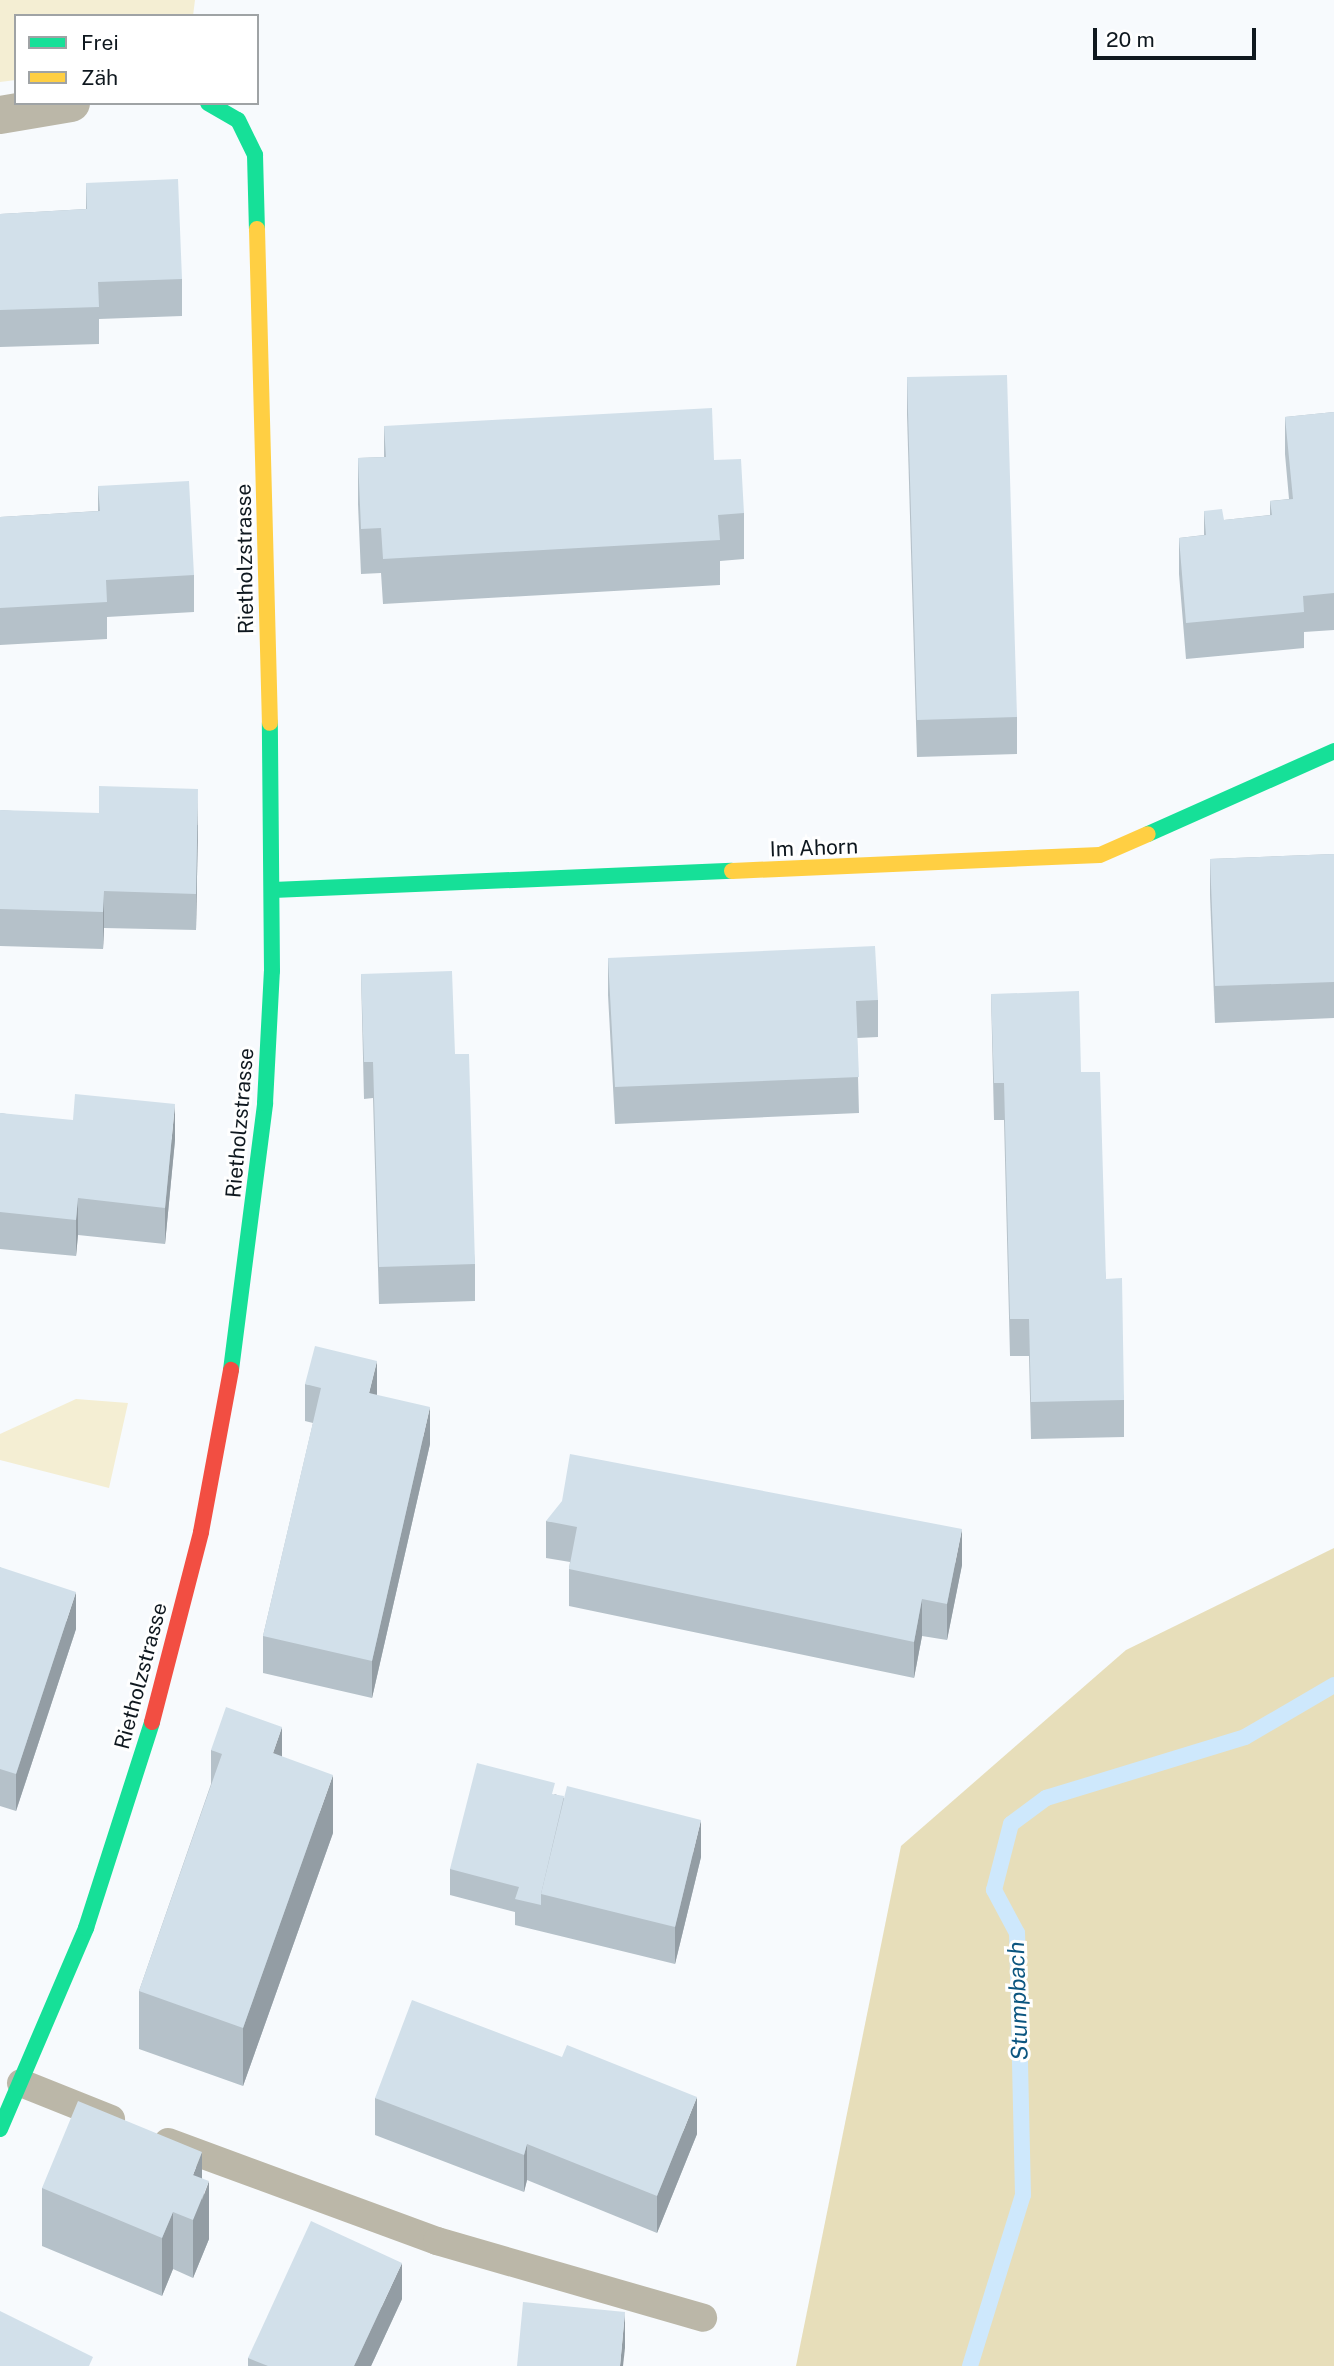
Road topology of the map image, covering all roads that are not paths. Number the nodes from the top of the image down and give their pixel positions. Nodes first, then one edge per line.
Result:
1 (59, 105) edge
2 (212, 105) edge
3 (0, 115) edge
4 (1334, 751) edge
5 (273, 890) junction
6 (21, 2083) junction
7 (0, 2129) edge
8 (704, 2318) dead end

1 - 3 street
2 - 5 street, Rietholzstrasse
4 - 5 street, Im Ahorn
5 - 6 street, Rietholzstrasse
6 - 7 street, Rietholzstrasse
6 - 8 lane

